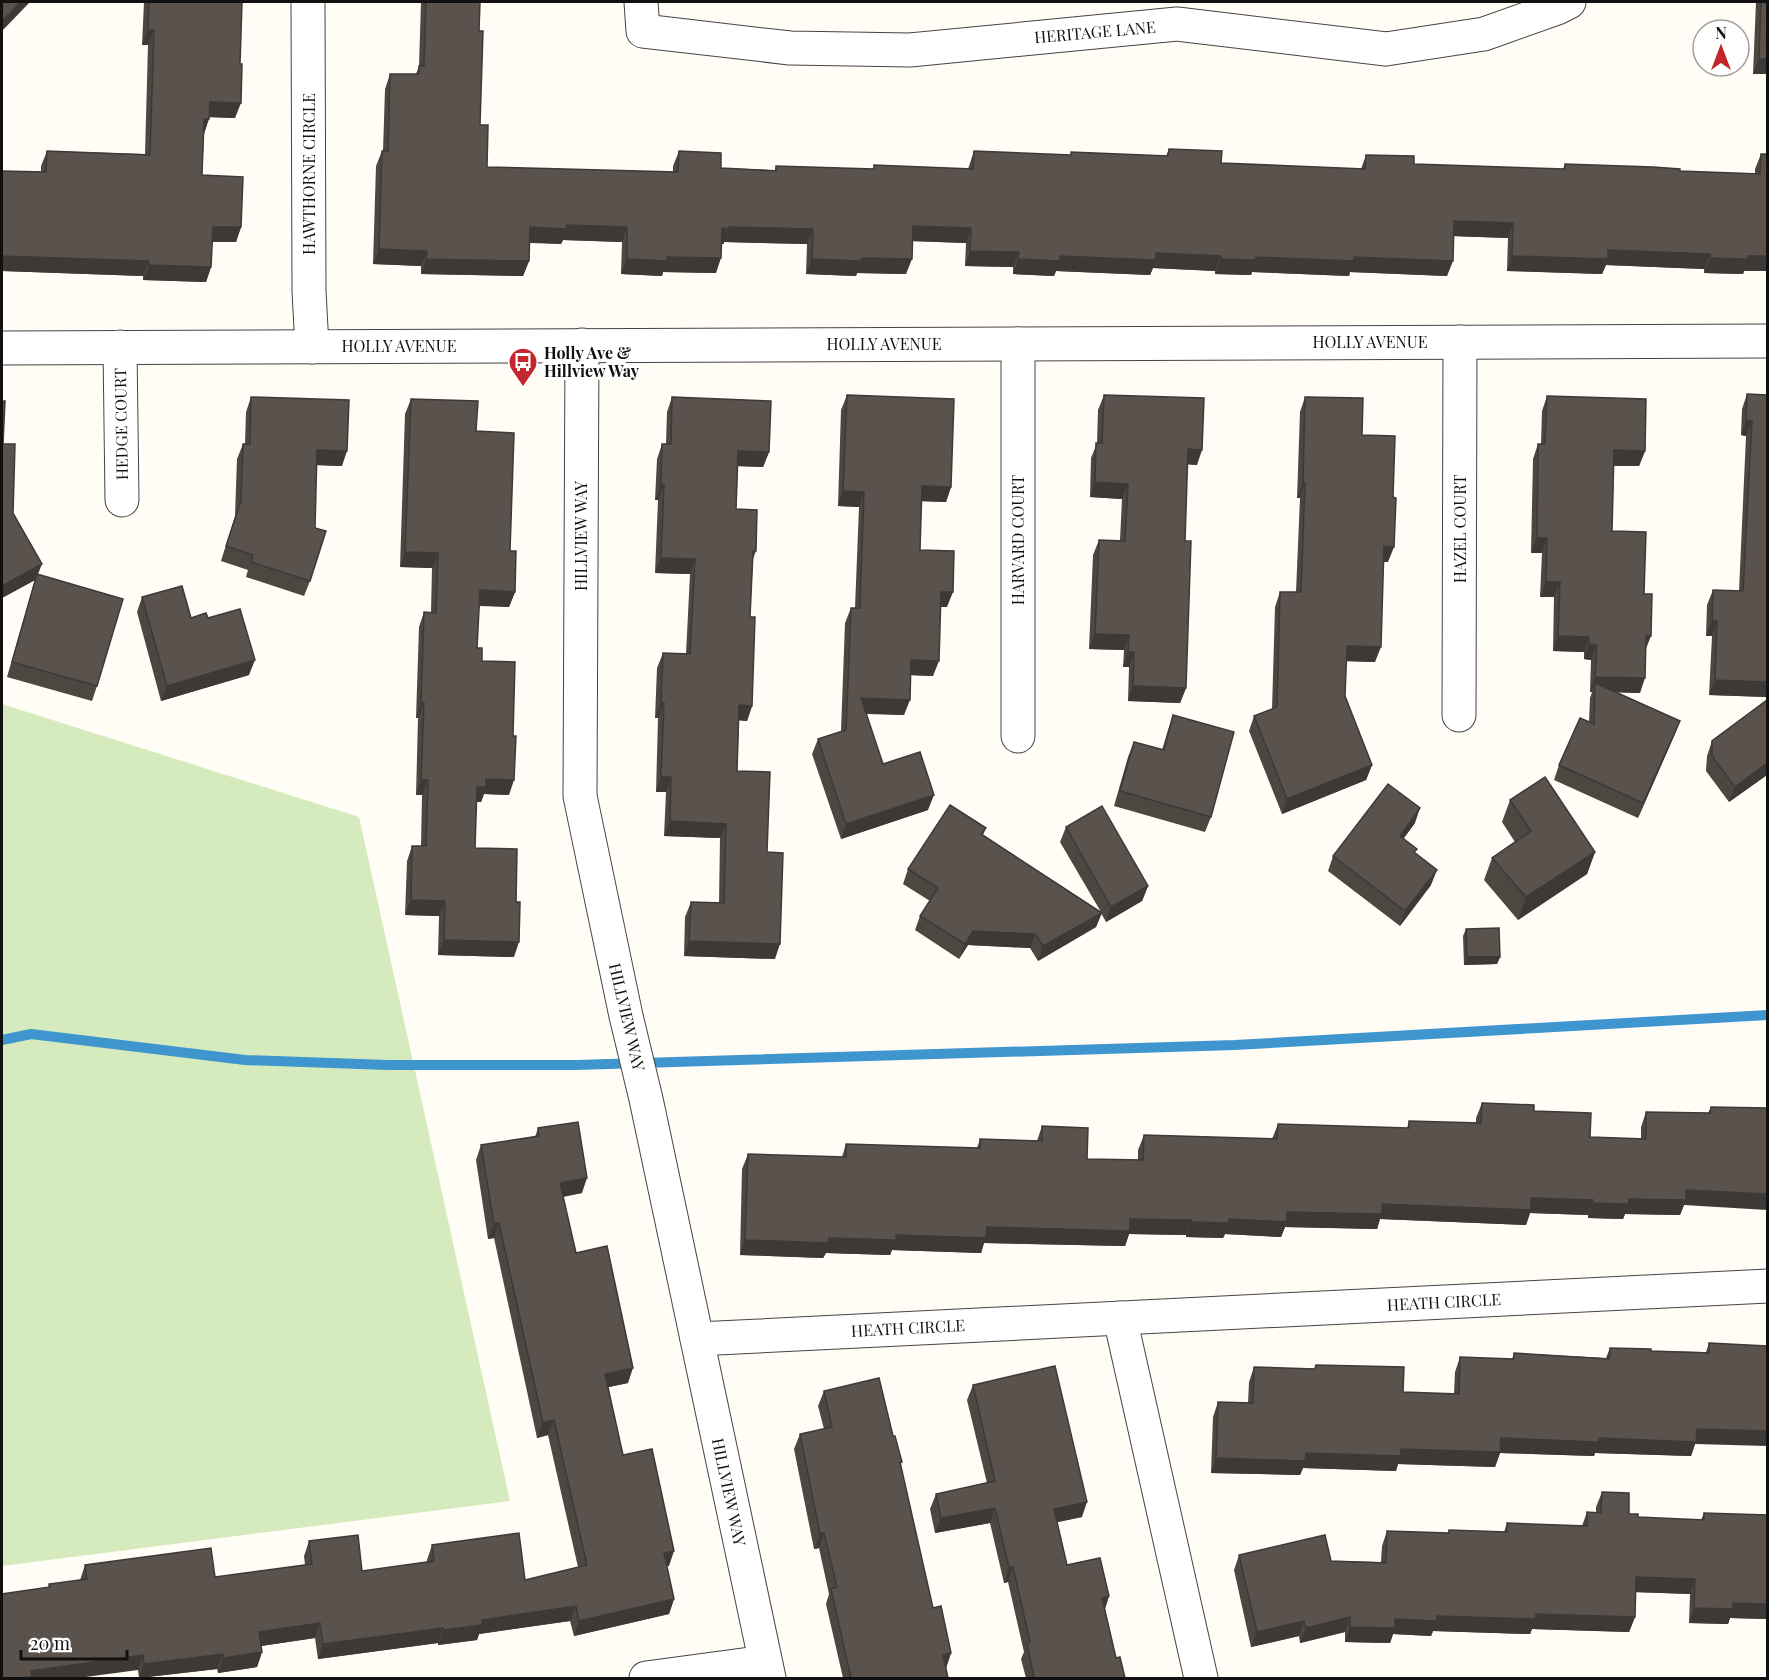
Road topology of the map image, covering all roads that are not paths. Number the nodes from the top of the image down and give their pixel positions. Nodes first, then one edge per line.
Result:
1 (308, 2) edge
2 (641, 2) edge
3 (1569, 2) edge
4 (1177, 13) edge
5 (1767, 340) edge
6 (1460, 342) junction
7 (1018, 344) junction
8 (582, 345) junction
9 (312, 346) junction
10 (120, 347) junction
11 (2, 348) edge
12 (122, 500) dead end
13 (1459, 715) dead end
14 (1018, 736) dead end
15 (1767, 1286) edge
16 (1120, 1318) junction
17 (697, 1339) junction
18 (767, 1670) edge
19 (646, 1678) edge
20 (1201, 1678) edge

1 - 9 street, HAWTHORNE CIRCLE
2 - 4 street, HERITAGE LANE
3 - 4 street, HERITAGE LANE
5 - 6 street, HOLLY AVENUE
6 - 7 street, HOLLY AVENUE
6 - 13 street, HAZEL COURT
7 - 8 street, HOLLY AVENUE
7 - 14 street, HARVARD COURT
8 - 9 street, HOLLY AVENUE
8 - 17 street, HILLVIEW WAY
9 - 10 street, HOLLY AVENUE
10 - 11 street, HOLLY AVENUE
10 - 12 street, HEDGE COURT
15 - 16 street, HEATH CIRCLE
16 - 17 street, HEATH CIRCLE
16 - 20 street
17 - 18 street, HILLVIEW WAY
18 - 19 street

